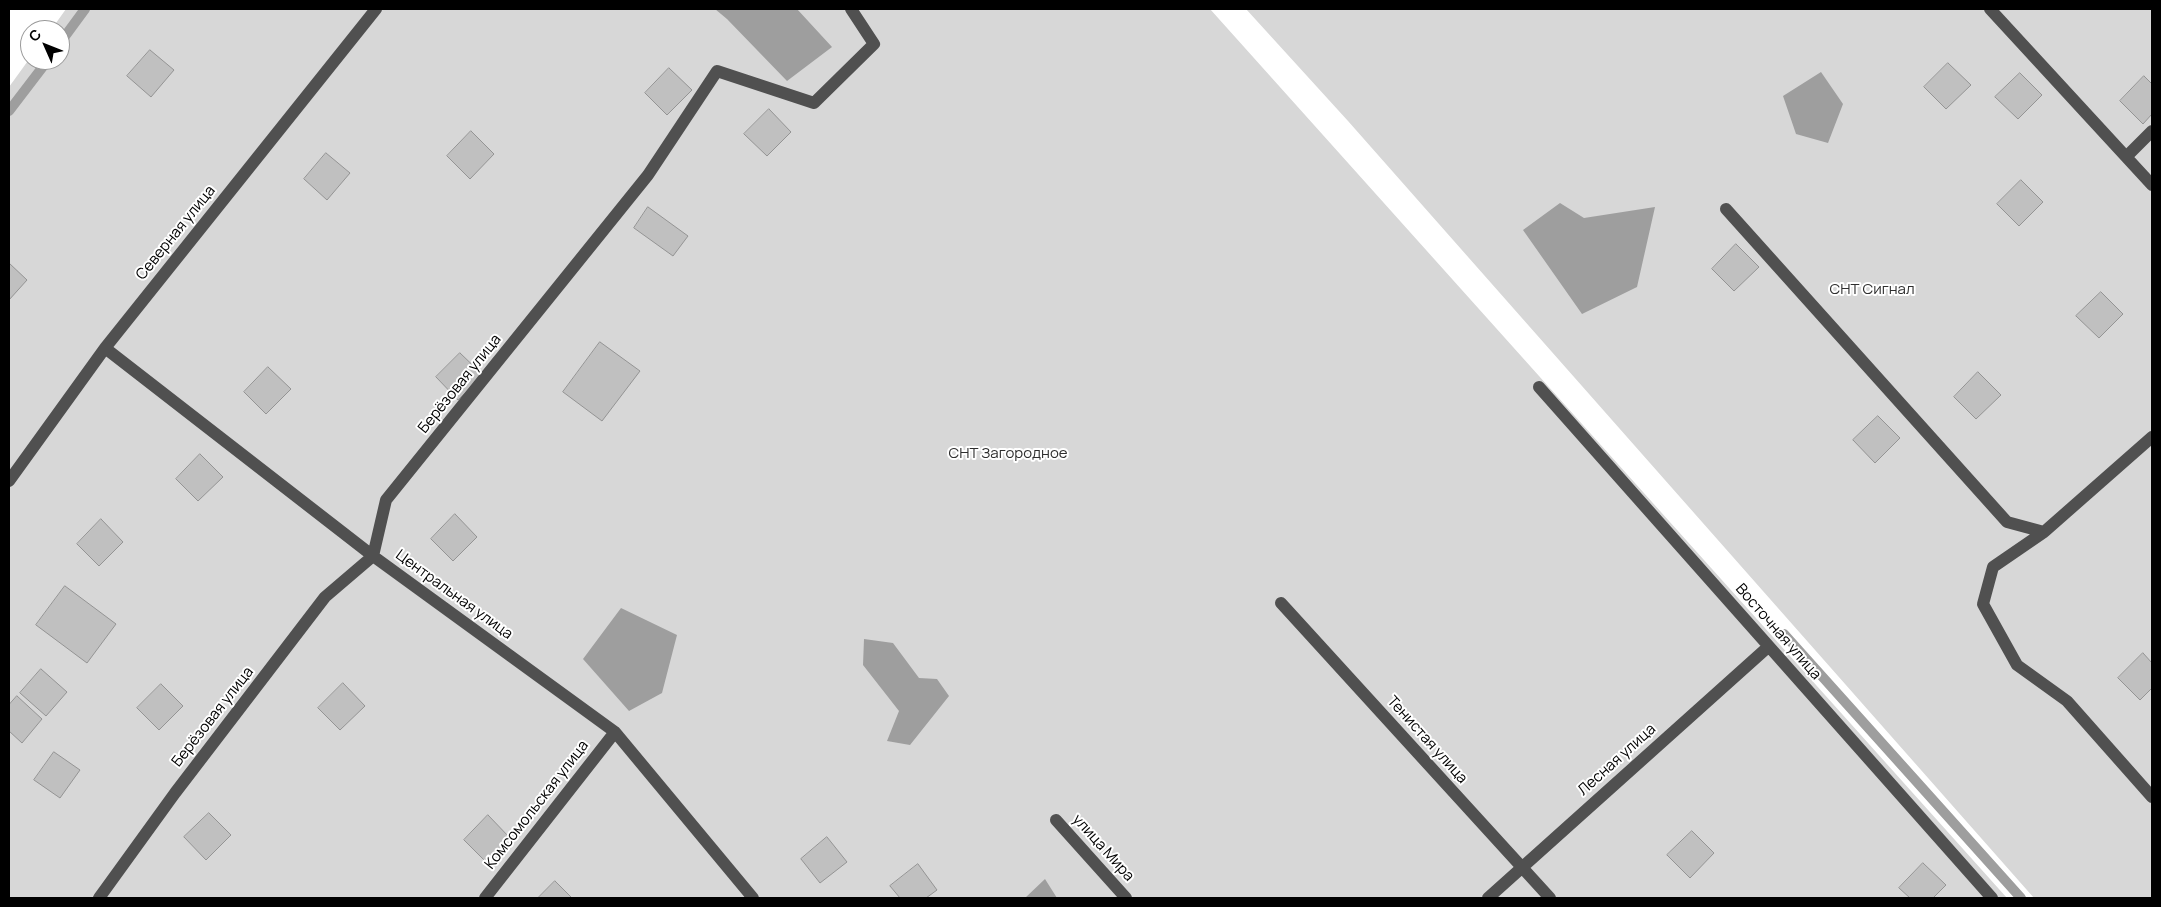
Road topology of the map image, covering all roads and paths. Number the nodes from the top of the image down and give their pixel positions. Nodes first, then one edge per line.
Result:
1 (376, 9) edge
2 (852, 9) edge
3 (1990, 9) edge
4 (2152, 130) edge
5 (2127, 156) junction
6 (2152, 185) edge
7 (1726, 209) dead end
8 (105, 348) junction
9 (1539, 386) dead end
10 (2152, 437) edge
11 (9, 481) edge
12 (2044, 532) junction
13 (373, 556) junction
14 (1281, 603) dead end
15 (1768, 647) junction
16 (615, 732) junction
17 (2152, 797) edge
18 (1056, 820) dead end
19 (1520, 867) junction
20 (99, 898) edge
21 (485, 898) edge
22 (753, 898) edge
23 (1126, 898) edge
24 (1488, 898) edge
25 (1550, 898) edge
26 (1992, 898) edge

1 - 8 street, Северная улица
2 - 13 street, Берёзовая улица
3 - 5 street
4 - 5 street
5 - 6 street
7 - 12 street
8 - 11 street, Северная улица
8 - 13 street, Центральная улица
9 - 15 street, Восточная улица
10 - 12 street
12 - 17 street
13 - 16 street, Центральная улица
13 - 20 street, Берёзовая улица
14 - 19 street, Тенистая улица
15 - 19 street, Лесная улица
15 - 26 street, Восточная улица
16 - 21 street, Комсомольская улица
16 - 22 street, Центральная улица
18 - 23 street, улица Мира
19 - 24 street, Лесная улица
19 - 25 street, Тенистая улица

